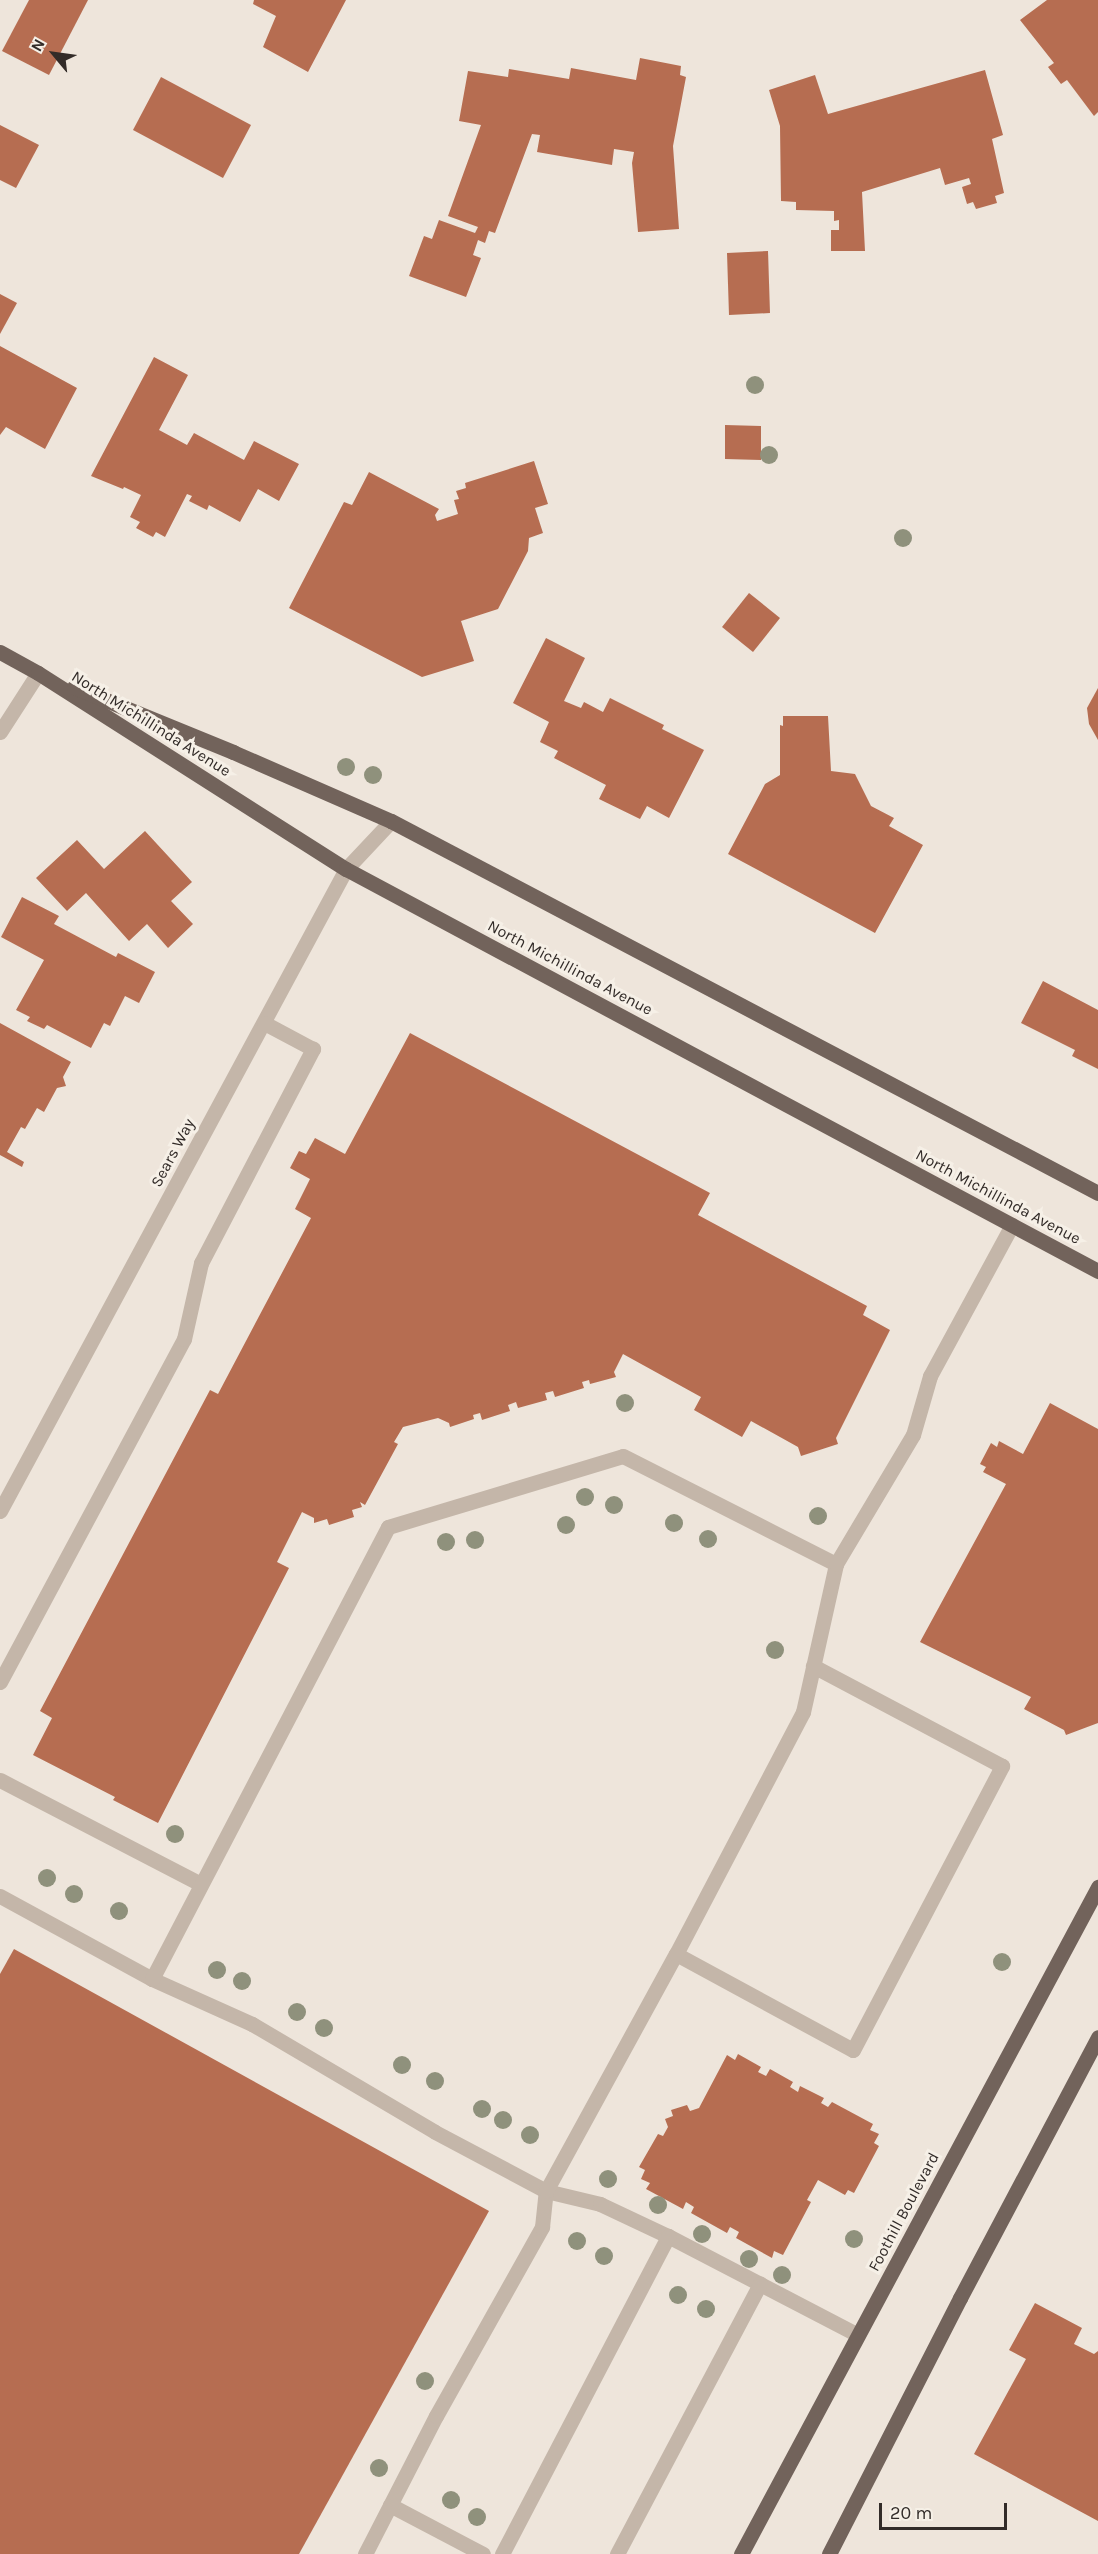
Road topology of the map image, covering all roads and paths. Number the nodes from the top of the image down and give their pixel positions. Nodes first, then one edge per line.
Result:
1 (0, 652) edge
2 (38, 673) junction
3 (0, 732) edge
4 (391, 821) junction
5 (346, 869) junction
6 (264, 1023) junction
7 (1098, 1193) edge
8 (1012, 1225) junction
9 (1098, 1271) edge
10 (0, 1511) edge
11 (836, 1564) junction
12 (813, 1666) junction
13 (0, 1682) edge
14 (0, 1780) edge
15 (201, 1884) junction
16 (1098, 1887) edge
17 (0, 1896) edge
18 (676, 1954) junction
19 (152, 1979) junction
20 (1098, 2037) edge
21 (546, 2191) junction
22 (668, 2236) junction
23 (760, 2284) junction
24 (858, 2335) junction
25 (390, 2505) junction
26 (365, 2554) edge
27 (483, 2554) edge
28 (502, 2554) edge
29 (617, 2554) edge
30 (741, 2554) edge
31 (829, 2554) edge

1 - 2 main road, North Michillinda Avenue
2 - 3 street
2 - 4 main road, North Michillinda Avenue
2 - 5 main road, North Michillinda Avenue
4 - 5 street, Sears Way
4 - 7 main road, North Michillinda Avenue
5 - 6 street, Sears Way
5 - 8 main road, North Michillinda Avenue
6 - 10 street, Sears Way
6 - 13 street
8 - 9 main road, North Michillinda Avenue
8 - 11 street
11 - 12 street
11 - 15 street
12 - 18 street
12 - 18 street
14 - 15 street
15 - 19 street
16 - 24 main road, Foothill Boulevard
17 - 19 street
18 - 21 street
19 - 21 street
20 - 31 main road
21 - 22 street
21 - 25 street
22 - 23 street
22 - 28 street
23 - 24 street
23 - 29 street
24 - 30 main road, Foothill Boulevard
25 - 26 street
25 - 27 street

